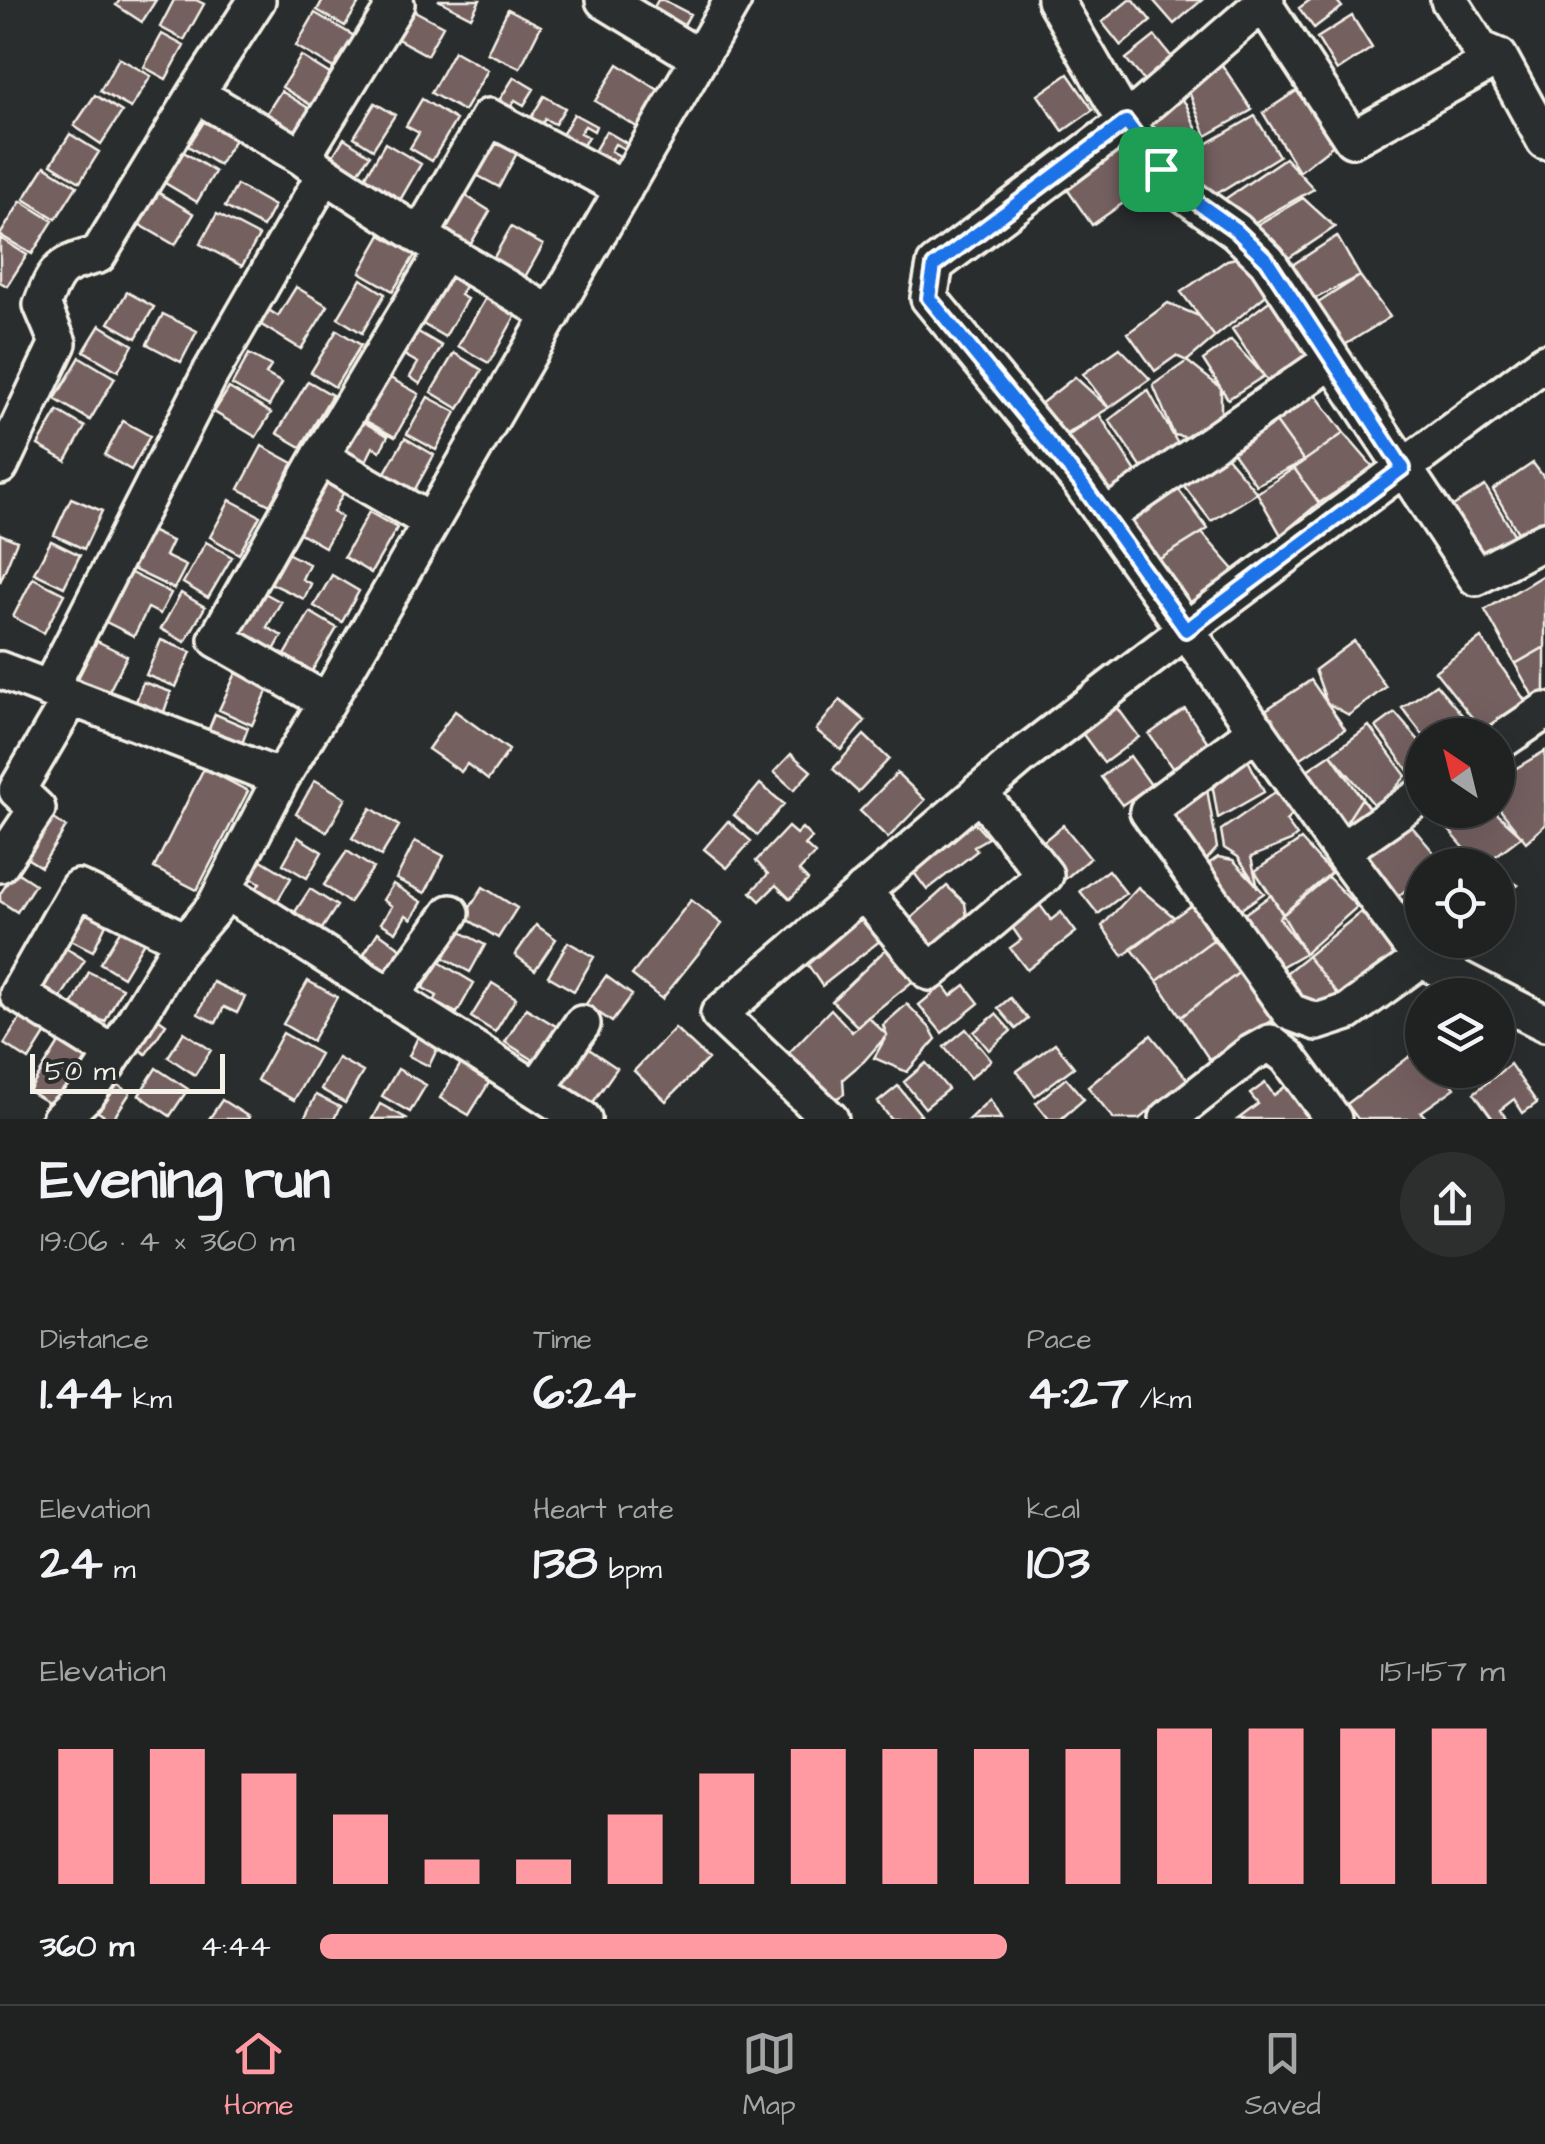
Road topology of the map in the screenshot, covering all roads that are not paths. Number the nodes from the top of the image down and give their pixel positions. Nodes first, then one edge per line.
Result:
1 (258, 0) edge
2 (390, 0) edge
3 (604, 0) edge
4 (733, 0) edge
5 (1055, 0) edge
6 (1449, 0) edge
7 (1264, 1) edge
8 (698, 56) junction
9 (1499, 57) junction
10 (196, 94) junction
11 (1126, 122) junction
12 (1545, 141) edge
13 (313, 166) junction
14 (624, 189) junction
15 (432, 244) junction
16 (552, 315) junction
17 (1332, 360) junction
18 (1545, 362) edge
19 (320, 456) junction
20 (0, 466) edge
21 (1403, 468) junction
22 (1105, 518) junction
23 (430, 522) junction
24 (1545, 540) edge
25 (1186, 630) junction
26 (0, 670) edge
27 (60, 694) junction
28 (327, 702) junction
29 (1545, 710) edge
30 (1256, 730) junction
31 (1515, 730) edge
32 (281, 778) junction
33 (979, 792) junction
34 (1405, 806) edge
35 (1341, 851) junction
36 (0, 864) edge
37 (224, 890) junction
38 (864, 891) junction
39 (451, 913) dead end
40 (185, 941) junction
41 (1421, 959) junction
42 (1457, 978) edge
43 (391, 996) junction
44 (1515, 1008) edge
45 (582, 1024) dead end
46 (1545, 1024) edge
47 (114, 1054) junction
48 (537, 1089) junction
49 (60, 1119) edge
50 (583, 1119) edge
51 (830, 1119) edge
52 (1168, 1119) edge
53 (1333, 1119) edge

1 - 10 street
2 - 13 street
3 - 8 street
4 - 8 street
5 - 11 street
6 - 9 street
7 - 9 street
7 - 11 street
8 - 14 street
9 - 12 street
10 - 13 street
10 - 20 street
11 - 17 street
11 - 22 street
13 - 15 street
13 - 27 street
14 - 15 street
14 - 16 street
15 - 16 street
15 - 19 street
16 - 23 street
17 - 21 street
17 - 22 street
18 - 21 street
19 - 23 street
19 - 28 street
21 - 24 street
21 - 25 street
22 - 25 street
23 - 28 street
25 - 30 street
25 - 33 street
26 - 27 street
27 - 32 street
27 - 36 street
28 - 32 street
29 - 31 street
30 - 35 street
30 - 41 street
32 - 37 street
33 - 38 street
33 - 38 street
34 - 35 street
35 - 41 street
37 - 40 street
37 - 43 street
38 - 51 street
39 - 43 street
40 - 47 street
40 - 47 street
41 - 42 street
43 - 48 street
44 - 46 street
45 - 48 street
47 - 49 street
48 - 50 street
52 - 53 street

